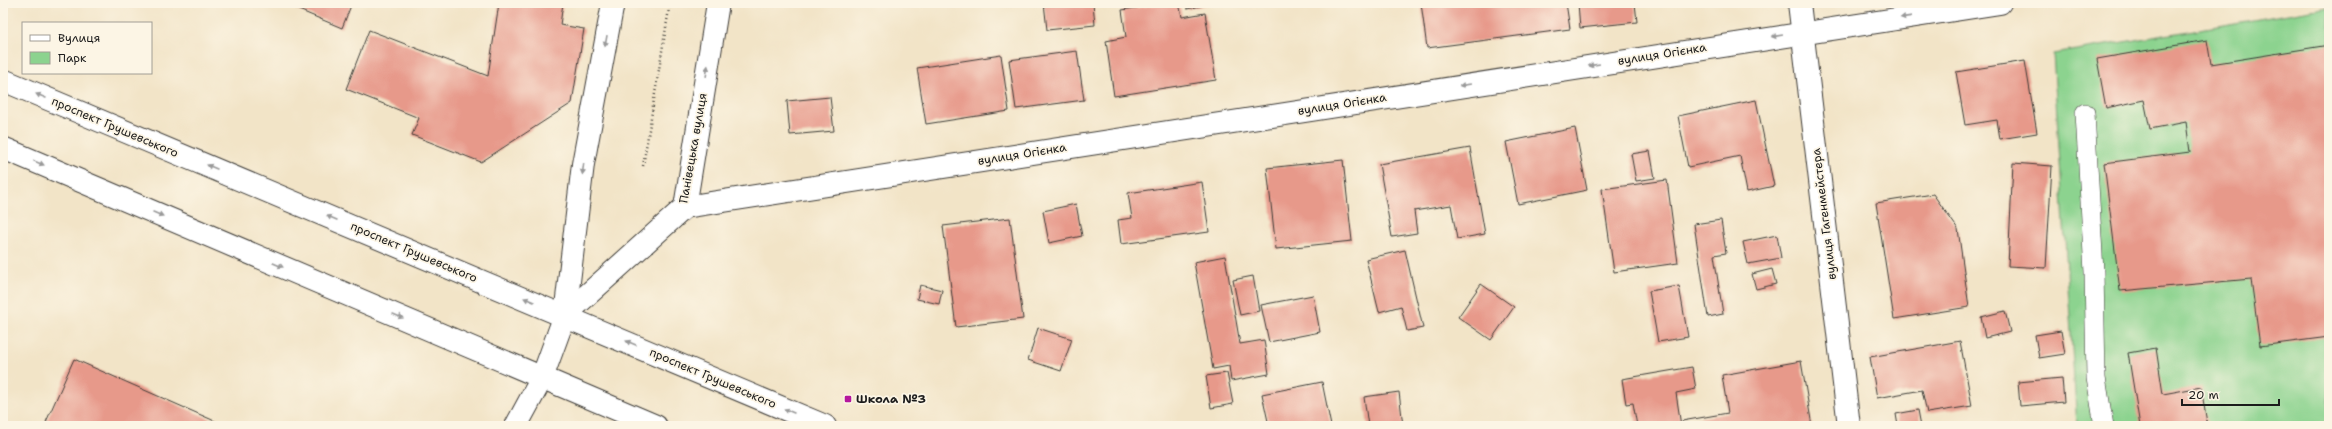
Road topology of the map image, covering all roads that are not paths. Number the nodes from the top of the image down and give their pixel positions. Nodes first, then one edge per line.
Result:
1 (613, 3) edge
2 (718, 3) edge
3 (1799, 3) edge
4 (2000, 3) edge
5 (1803, 32) junction
6 (3, 80) edge
7 (2085, 112) dead end
8 (3, 148) edge
9 (685, 206) junction
10 (565, 315) junction
11 (542, 378) junction
12 (516, 426) edge
13 (656, 426) edge
14 (825, 426) edge
15 (1849, 426) edge
16 (2104, 426) edge

1 -> 10 street, Панівецька вулиця
9 -> 2 street, Панівецька вулиця
3 - 5 street, вулиця Гагенмейстера
4 -> 5 street, вулиця Огієнка
5 -> 9 street, вулиця Огієнка
5 - 15 street, вулиця Гагенмейстера
10 -> 6 street, проспект Грушевського
7 - 16 lane
8 -> 11 street
9 - 10 street, Панівецька вулиця
10 - 11 street, Панівецька вулиця
14 -> 10 street, проспект Грушевського
11 - 12 street, Панівецька вулиця
11 - 13 street

